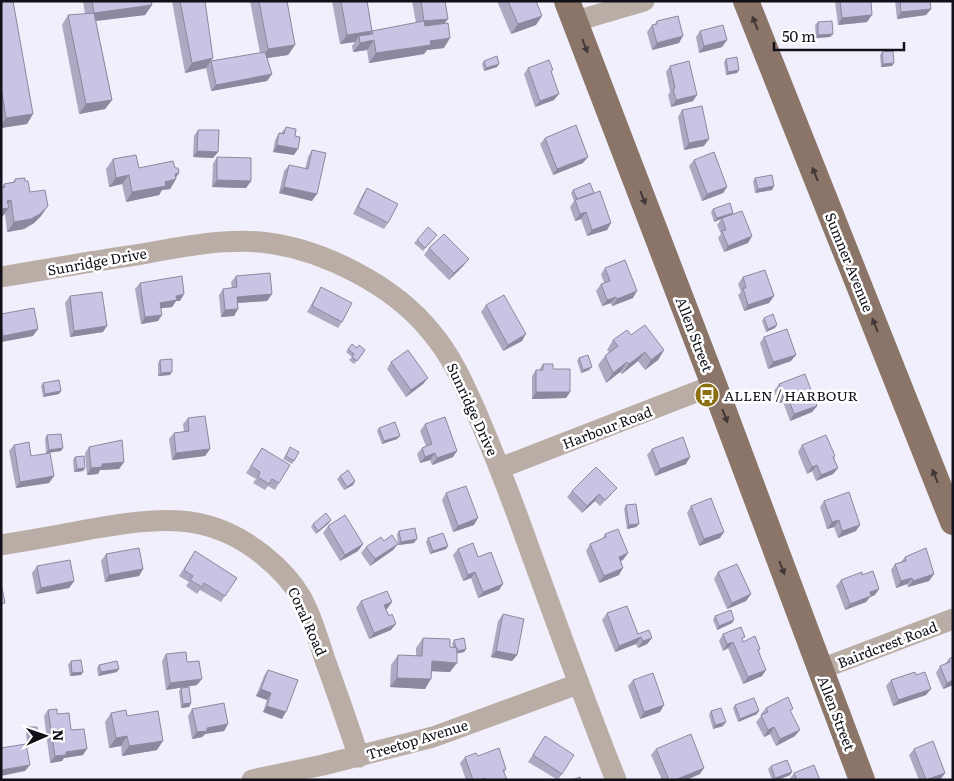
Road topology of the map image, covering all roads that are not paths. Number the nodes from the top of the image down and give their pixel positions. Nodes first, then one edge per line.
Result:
1 (644, 1) edge
2 (746, 1) edge
3 (571, 11) edge
4 (1, 277) edge
5 (714, 385) junction
6 (500, 468) junction
7 (953, 522) edge
8 (1, 545) edge
9 (953, 619) edge
10 (820, 669) junction
11 (578, 684) junction
12 (359, 757) junction
13 (252, 780) edge
14 (616, 780) edge
15 (862, 780) edge

1 - 3 street
7 -> 2 main road, Sumner Avenue
3 -> 5 main road, Allen Street
4 - 6 street, Sunridge Drive
5 - 6 street, Harbour Road
5 -> 10 main road, Allen Street
6 - 11 street, Sunridge Drive
8 - 12 street, Coral Road
9 - 10 street, Bairdcrest Road
10 - 15 main road, Allen Street
11 - 12 street, Treetop Avenue
11 - 14 street, Sunridge Drive
12 - 13 street, Treetop Avenue

